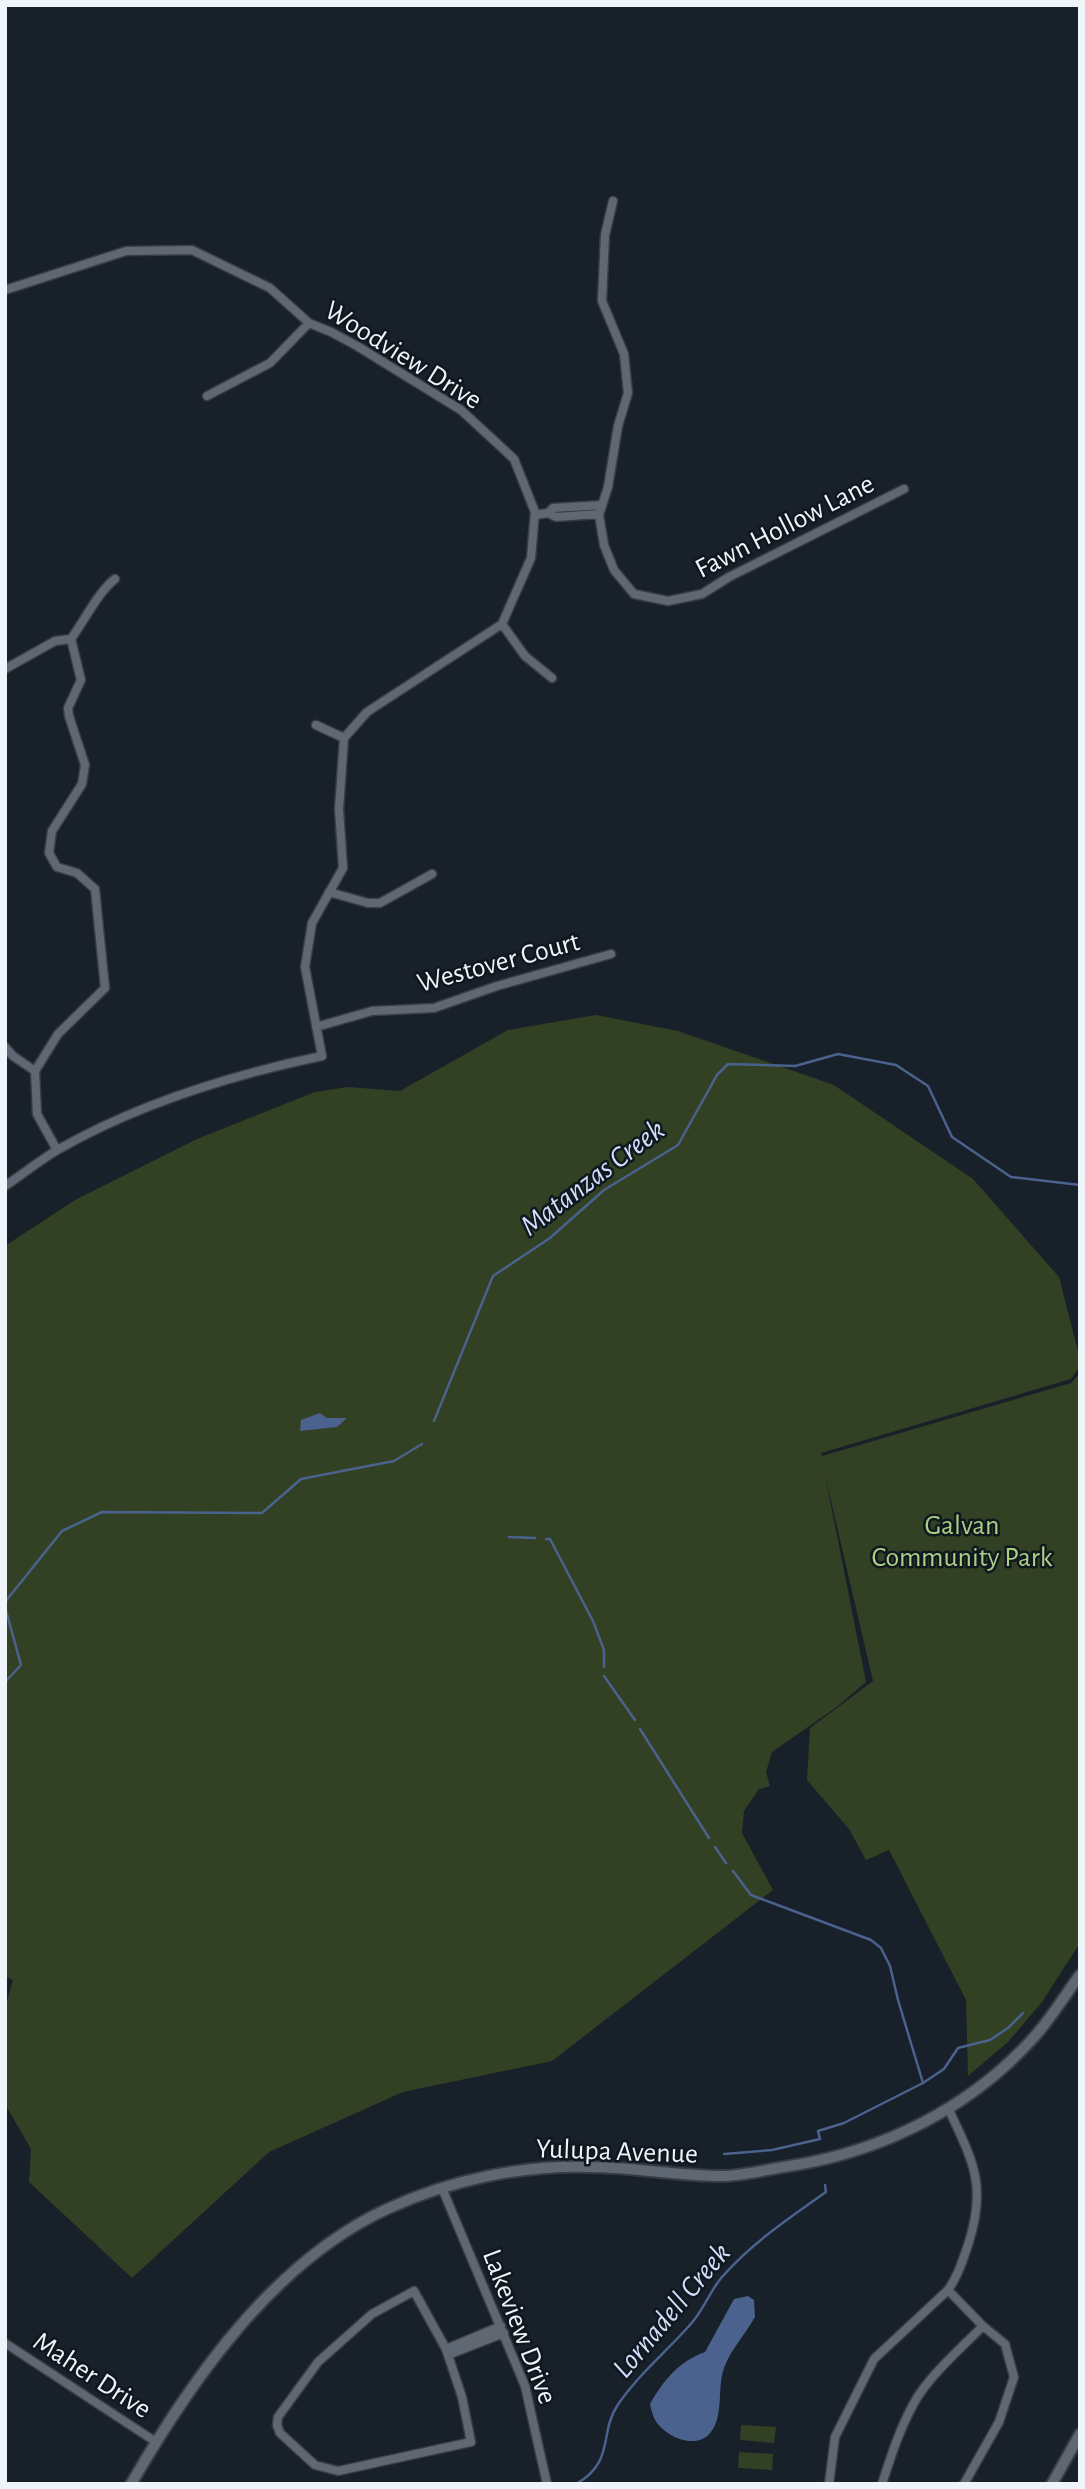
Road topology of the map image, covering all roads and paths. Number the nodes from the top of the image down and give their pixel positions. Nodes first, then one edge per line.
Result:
1 (613, 201) dead end
2 (5, 290) edge
3 (309, 323) junction
4 (207, 396) dead end
5 (904, 489) dead end
6 (602, 505) junction
7 (548, 513) junction
8 (599, 514) junction
9 (535, 515) junction
10 (115, 579) dead end
11 (502, 624) junction
12 (71, 639) junction
13 (5, 669) edge
14 (552, 678) dead end
15 (316, 726) dead end
16 (344, 738) junction
17 (432, 874) dead end
18 (329, 892) junction
19 (611, 954) dead end
20 (316, 1027) junction
21 (5, 1047) edge
22 (35, 1072) junction
23 (57, 1150) junction
24 (5, 1186) edge
25 (1080, 1975) edge
26 (949, 2110) junction
27 (442, 2188) junction
28 (948, 2290) junction
29 (983, 2326) junction
30 (502, 2330) junction
31 (5, 2343) edge
32 (447, 2352) junction
33 (1080, 2434) edge
34 (156, 2442) junction
35 (131, 2484) edge
36 (547, 2484) edge
37 (829, 2484) edge
38 (882, 2484) edge
39 (964, 2484) edge
40 (1052, 2484) edge

1 - 6 street, Fawn Hollow Lane
2 - 3 street, Woodview Drive
3 - 4 street
3 - 9 street, Woodview Drive
5 - 8 street, Fawn Hollow Lane
6 - 7 street
6 - 8 street, Fawn Hollow Lane
7 - 8 street
7 - 9 street
9 - 11 street, Woodview Drive
10 - 12 street
11 - 14 street
11 - 16 street
12 - 13 street
12 - 22 street
15 - 16 street
16 - 18 street
17 - 18 street
18 - 20 street
19 - 20 street, Westover Court
20 - 23 street
21 - 22 street
22 - 23 street
23 - 24 street
25 - 26 street, Yulupa Avenue
26 - 27 street, Yulupa Avenue
26 - 28 street
27 - 30 street, Lakeview Drive
27 - 34 street, Yulupa Avenue
28 - 29 street
28 - 37 street
29 - 38 street
29 - 39 street
30 - 32 street
30 - 36 street, Lakeview Drive
31 - 34 street, Maher Drive
32 - 32 street
33 - 40 street
34 - 35 street, Yulupa Avenue

